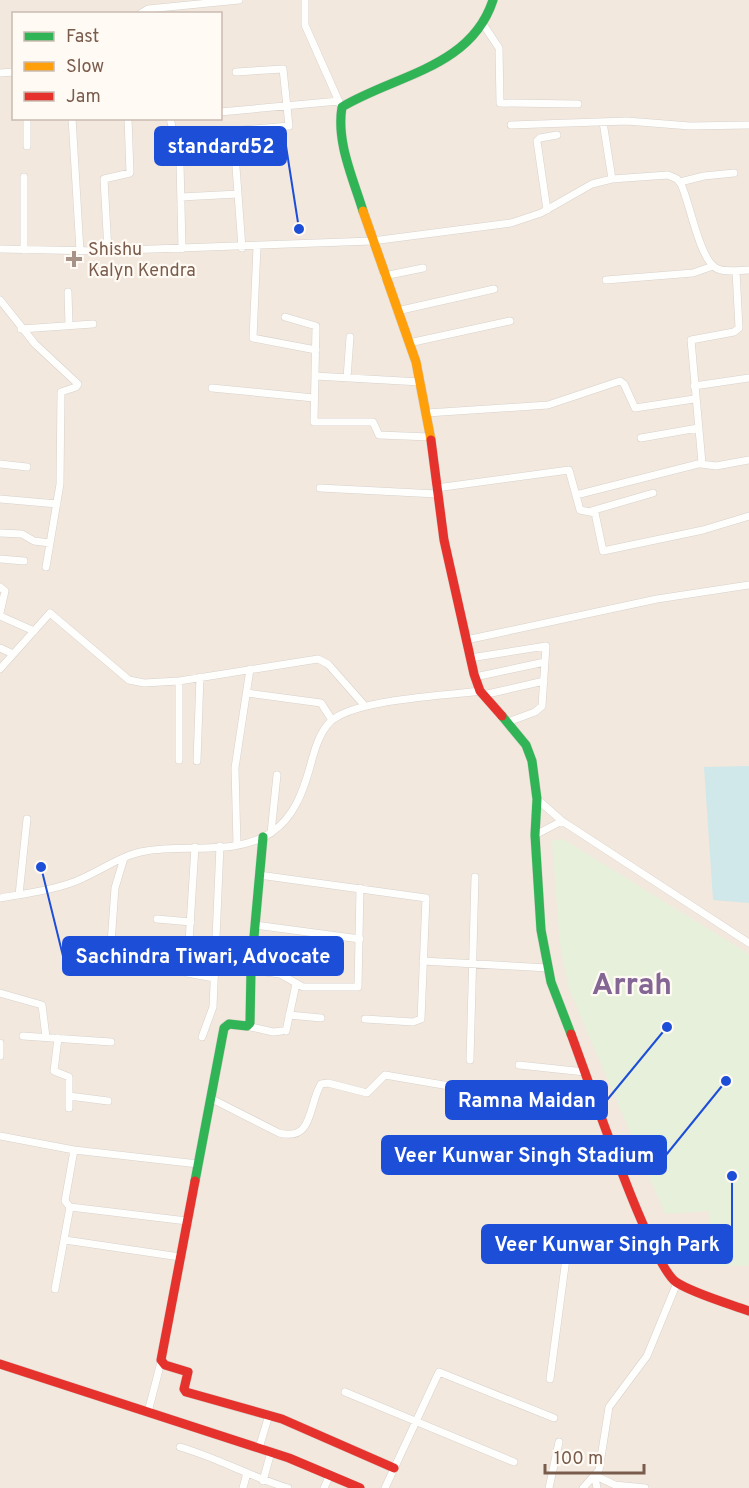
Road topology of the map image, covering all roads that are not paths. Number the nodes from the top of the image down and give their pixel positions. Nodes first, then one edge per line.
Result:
1 (144, 0) edge
2 (239, 0) edge
3 (305, 0) edge
4 (493, 0) edge
5 (143, 11) edge
6 (483, 24) junction
7 (236, 72) dead end
8 (340, 104) junction
9 (578, 104) dead end
10 (289, 106) junction
11 (222, 112) edge
12 (27, 120) edge
13 (72, 120) edge
14 (128, 120) edge
15 (170, 120) edge
16 (603, 122) junction
17 (511, 125) dead end
18 (749, 125) edge
19 (557, 135) dead end
20 (173, 136) junction
21 (27, 146) dead end
22 (236, 167) dead end
23 (734, 173) dead end
24 (24, 177) dead end
25 (612, 179) junction
26 (680, 182) junction
27 (238, 194) junction
28 (181, 197) junction
29 (547, 210) junction
30 (372, 241) junction
31 (257, 247) junction
32 (242, 248) junction
33 (0, 249) edge
34 (182, 249) junction
35 (24, 250) junction
36 (80, 250) junction
37 (108, 251) junction
38 (713, 266) junction
39 (423, 268) dead end
40 (749, 270) edge
41 (736, 271) junction
42 (384, 276) junction
43 (606, 280) dead end
44 (495, 289) dead end
45 (69, 292) dead end
46 (0, 300) edge
47 (397, 311) junction
48 (285, 317) dead end
49 (510, 321) dead end
50 (93, 324) dead end
51 (69, 325) junction
52 (21, 329) junction
53 (350, 337) dead end
54 (409, 343) junction
55 (316, 350) junction
56 (315, 376) junction
57 (347, 378) junction
58 (749, 378) edge
59 (420, 382) junction
60 (694, 386) junction
61 (212, 388) dead end
62 (314, 398) junction
63 (694, 399) junction
64 (427, 412) junction
65 (698, 428) junction
66 (430, 437) junction
67 (641, 438) dead end
68 (749, 460) edge
69 (0, 464) edge
70 (701, 464) junction
71 (27, 467) dead end
72 (320, 488) dead end
73 (436, 491) junction
74 (653, 493) dead end
75 (576, 495) junction
76 (0, 499) edge
77 (57, 504) junction
78 (591, 511) junction
79 (749, 516) edge
80 (0, 533) edge
81 (50, 543) junction
82 (0, 559) edge
83 (24, 561) dead end
84 (46, 567) dead end
85 (749, 585) edge
86 (0, 587) edge
87 (0, 615) edge
88 (34, 630) junction
89 (466, 640) junction
90 (0, 648) edge
91 (13, 654) junction
92 (470, 658) junction
93 (545, 662) junction
94 (0, 669) edge
95 (250, 669) junction
96 (200, 677) junction
97 (475, 677) junction
98 (179, 681) junction
99 (544, 681) junction
100 (247, 693) junction
101 (482, 693) junction
102 (365, 706) junction
103 (332, 720) junction
104 (508, 722) junction
105 (179, 760) dead end
106 (197, 761) dead end
107 (277, 775) dead end
108 (537, 799) junction
109 (27, 819) dead end
110 (562, 821) junction
111 (267, 835) junction
112 (535, 835) junction
113 (237, 844) junction
114 (220, 846) junction
115 (195, 847) junction
116 (124, 858) junction
117 (259, 875) junction
118 (476, 877) dead end
119 (360, 888) junction
120 (19, 895) junction
121 (0, 898) edge
122 (157, 919) dead end
123 (191, 922) junction
124 (255, 925) junction
125 (360, 939) junction
126 (749, 943) edge
127 (423, 961) junction
128 (473, 963) junction
129 (123, 966) dead end
130 (548, 968) junction
131 (251, 970) junction
132 (214, 978) junction
133 (296, 984) junction
134 (0, 993) edge
135 (289, 1015) junction
136 (321, 1018) dead end
137 (365, 1019) dead end
138 (247, 1026) junction
139 (23, 1036) dead end
140 (46, 1037) junction
141 (202, 1037) dead end
142 (58, 1038) junction
143 (111, 1042) dead end
144 (0, 1043) edge
145 (0, 1056) edge
146 (470, 1060) dead end
147 (519, 1065) dead end
148 (585, 1072) junction
149 (69, 1096) junction
150 (210, 1098) junction
151 (108, 1101) dead end
152 (69, 1108) dead end
153 (601, 1112) junction
154 (0, 1136) edge
155 (74, 1150) junction
156 (198, 1164) junction
157 (70, 1207) junction
158 (188, 1221) junction
159 (65, 1240) junction
160 (654, 1248) junction
161 (180, 1257) junction
162 (677, 1283) junction
163 (55, 1289) dead end
164 (749, 1311) edge
165 (161, 1362) junction
166 (0, 1364) edge
167 (550, 1379) dead end
168 (345, 1392) dead end
169 (148, 1412) junction
170 (269, 1415) junction
171 (554, 1418) dead end
172 (415, 1423) junction
173 (559, 1442) dead end
174 (180, 1448) dead end
175 (259, 1448) junction
176 (271, 1452) junction
177 (514, 1462) dead end
178 (394, 1468) junction
179 (247, 1473) junction
180 (330, 1475) junction
181 (595, 1477) junction
182 (263, 1481) junction
183 (243, 1488) edge
184 (288, 1488) edge
185 (324, 1488) edge
186 (360, 1488) edge
187 (385, 1488) edge
188 (549, 1488) edge
189 (583, 1488) edge
190 (597, 1488) edge
191 (645, 1488) edge

1 - 5 street
2 - 5 street
3 - 8 street
4 - 6 street
6 - 8 street
6 - 9 street
7 - 10 street
8 - 10 street
8 - 30 street
10 - 11 street
10 - 20 street
12 - 21 street
13 - 36 street
14 - 37 street
15 - 20 street
16 - 17 street
16 - 18 street
16 - 25 street
19 - 29 street
20 - 28 street
22 - 27 street
23 - 26 street
24 - 35 street
25 - 26 street
25 - 29 street
26 - 38 street
27 - 28 street
27 - 32 street
28 - 34 street
29 - 30 street
30 - 31 street
30 - 42 street
31 - 32 street
31 - 55 street
32 - 34 street
33 - 35 street
34 - 37 street
35 - 36 street
36 - 37 street
38 - 41 street
38 - 43 street
39 - 42 street
40 - 41 street
41 - 60 street
42 - 47 street
44 - 47 street
45 - 51 street
46 - 52 street
47 - 54 street
48 - 55 street
49 - 54 street
50 - 51 street
51 - 52 street
52 - 77 street
53 - 57 street
54 - 59 street
55 - 56 street
56 - 57 street
56 - 62 street
57 - 59 street
58 - 60 street
59 - 64 street
60 - 63 street
61 - 62 street
62 - 66 street
63 - 64 street
63 - 65 street
64 - 66 street
65 - 67 street
65 - 70 street
66 - 73 street
68 - 70 street
69 - 71 street
70 - 75 street
72 - 73 street
73 - 75 street
73 - 89 street
74 - 78 street
75 - 78 street
76 - 77 street
77 - 81 street
78 - 79 street
80 - 81 street
81 - 84 street
82 - 83 street
85 - 89 street
86 - 87 street
87 - 88 street
88 - 91 street
88 - 98 street
89 - 92 street
90 - 91 street
91 - 94 street
92 - 93 street
92 - 97 street
93 - 97 street
93 - 99 street
95 - 96 street
95 - 100 street
95 - 102 street
96 - 98 street
96 - 106 street
97 - 101 street
98 - 105 street
99 - 101 street
99 - 104 street
100 - 103 street
100 - 113 street
101 - 102 street
101 - 104 street
102 - 103 street
103 - 111 street
104 - 108 street
107 - 111 street
108 - 110 street
108 - 112 street
109 - 120 street
110 - 112 street
110 - 126 street
111 - 113 street
111 - 117 street
112 - 130 street
113 - 114 street
114 - 115 street
114 - 132 street
115 - 116 street
115 - 123 street
116 - 120 street
116 - 129 street
117 - 119 street
117 - 124 street
118 - 128 street
119 - 125 street
119 - 127 street
120 - 121 street
122 - 123 street
123 - 132 street
124 - 125 street
124 - 131 street
125 - 133 street
127 - 128 street
127 - 137 street
128 - 130 street
128 - 146 street
130 - 148 street
131 - 133 street
131 - 138 street
132 - 141 street
133 - 135 street
134 - 140 street
135 - 136 street
135 - 138 street
138 - 150 street
139 - 140 street
140 - 142 street
142 - 143 street
142 - 149 street
144 - 145 street
147 - 148 street
148 - 153 street
149 - 151 street
149 - 152 street
150 - 153 street
150 - 156 street
153 - 160 street
154 - 155 street
155 - 156 street
155 - 157 street
156 - 158 street
157 - 158 street
157 - 159 street
158 - 161 street
159 - 161 street
159 - 163 street
160 - 162 street
160 - 167 street
161 - 165 street
162 - 164 street
162 - 181 street
165 - 169 street
165 - 170 street
166 - 169 street
168 - 172 street
169 - 175 street
170 - 175 street
170 - 178 street
171 - 172 street
172 - 177 street
172 - 178 street
173 - 188 street
174 - 179 street
175 - 176 street
176 - 180 street
176 - 182 street
178 - 187 street
179 - 182 street
179 - 183 street
180 - 185 street
180 - 186 street
181 - 189 street
181 - 190 street
181 - 191 street
182 - 184 street

